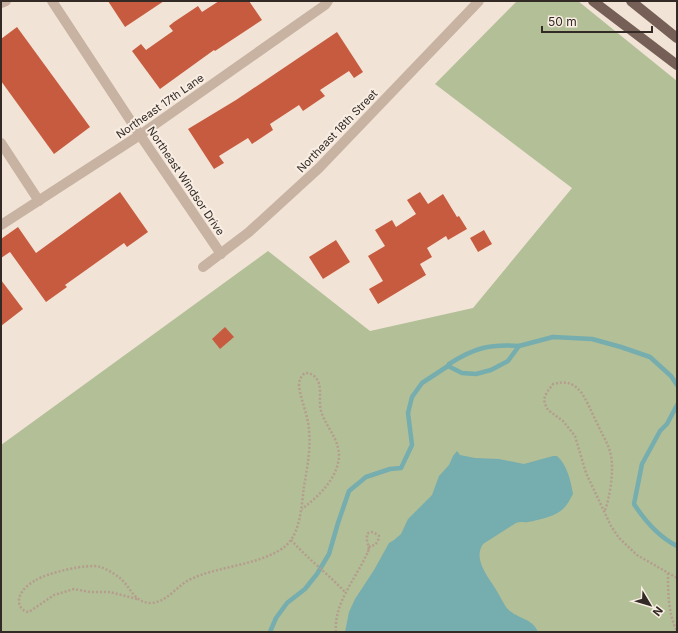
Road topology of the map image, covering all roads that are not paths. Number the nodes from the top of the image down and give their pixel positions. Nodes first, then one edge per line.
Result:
1 (6, 1) edge
2 (52, 1) edge
3 (328, 1) edge
4 (479, 1) edge
5 (593, 1) edge
6 (631, 1) edge
7 (1, 3) edge
8 (677, 38) edge
9 (677, 65) edge
10 (140, 135) junction
11 (1, 143) edge
12 (39, 201) junction
13 (1, 225) edge
14 (221, 254) junction
15 (203, 267) dead end

1 - 7 street
2 - 10 street, Northeast Windsor Drive
3 - 10 street, Northeast 17th Lane
4 - 14 street, Northeast 18th Street
5 - 9 main road
6 - 8 main road
10 - 12 street, Northeast 17th Lane
10 - 14 street, Northeast Windsor Drive
11 - 12 street
12 - 13 street, Northeast 17th Lane
14 - 15 street, Northeast 18th Street

